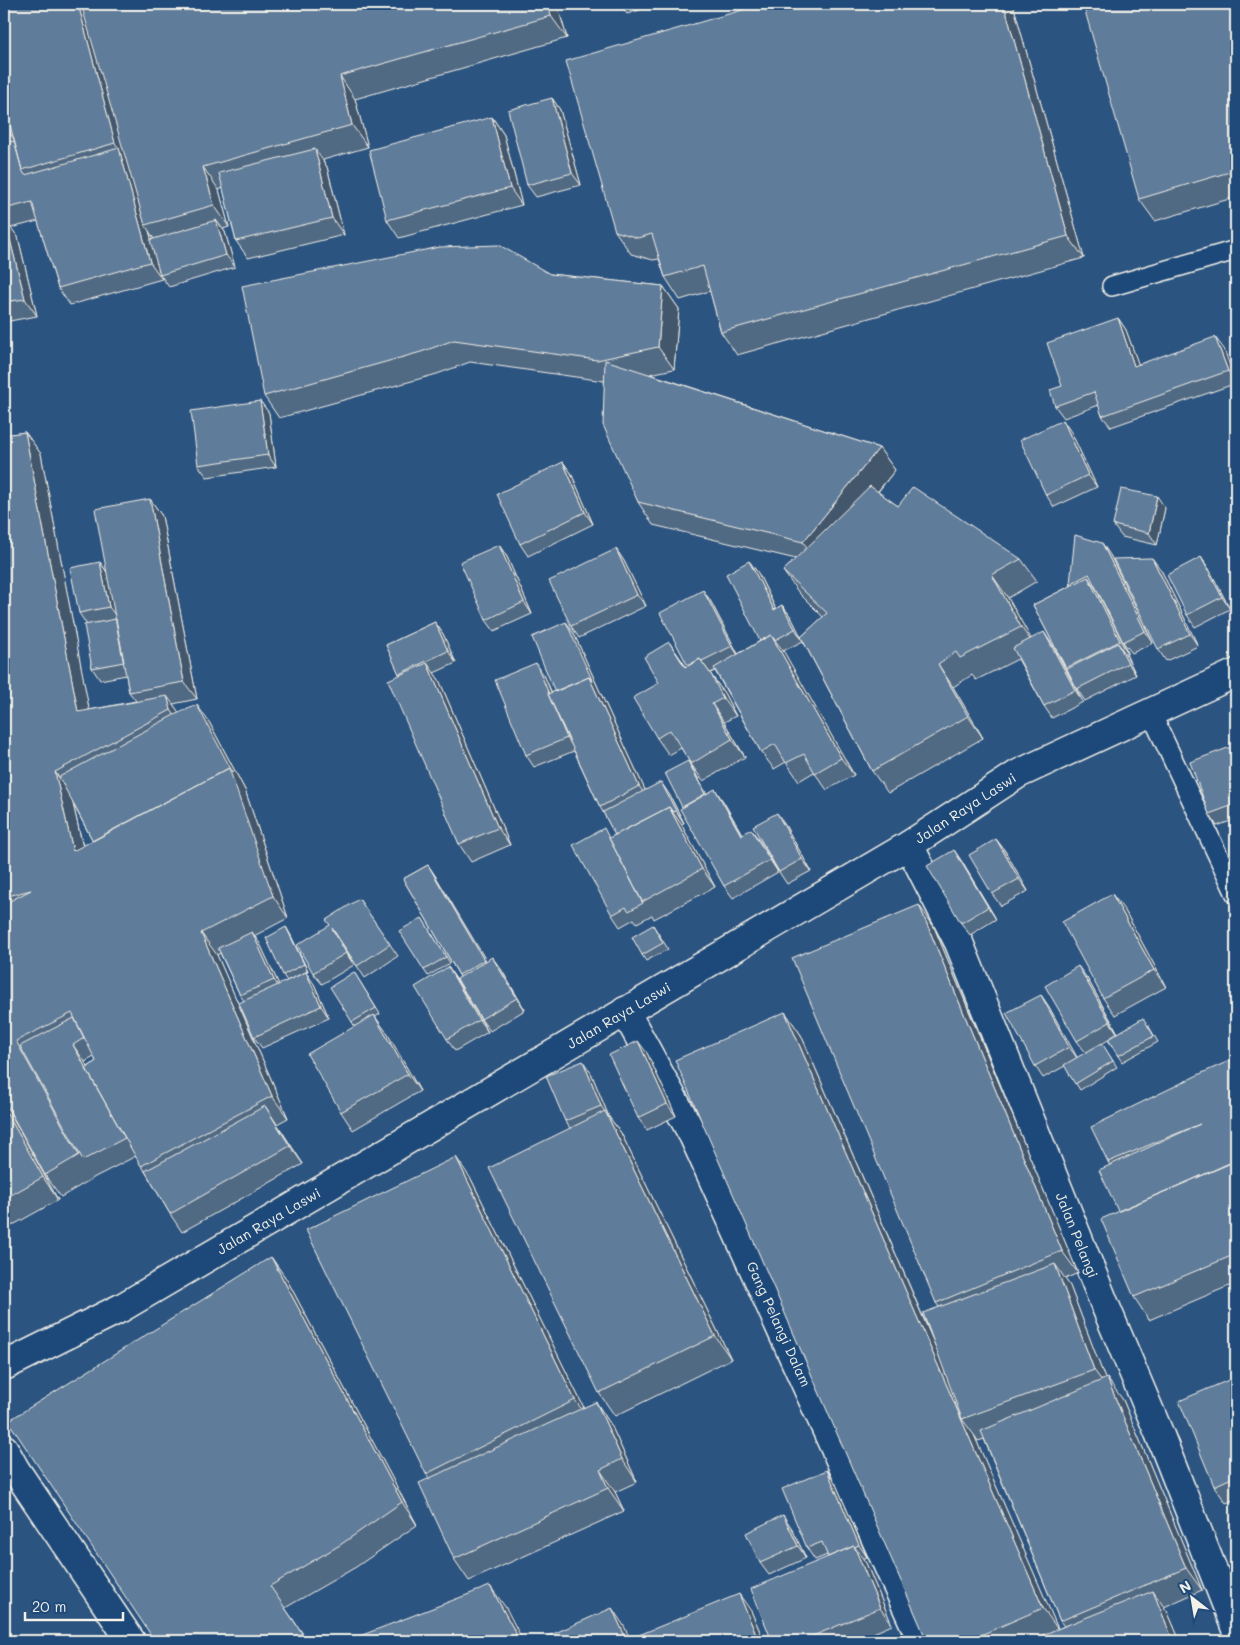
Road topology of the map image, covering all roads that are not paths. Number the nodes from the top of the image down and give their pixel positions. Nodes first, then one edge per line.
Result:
1 (1236, 250) edge
2 (1112, 286) dead end
3 (1236, 673) edge
4 (1151, 713) junction
5 (909, 844) junction
6 (1236, 894) edge
7 (625, 1010) junction
8 (4, 1366) edge
9 (4, 1449) edge
10 (1236, 1629) edge
11 (131, 1641) edge
12 (922, 1641) edge

1 - 2 lane
3 - 4 street, Jalan Raya Laswi
4 - 5 street, Jalan Raya Laswi
4 - 6 lane
5 - 7 street, Jalan Raya Laswi
5 - 10 street, Jalan Pelangi
7 - 8 street, Jalan Raya Laswi
7 - 12 street, Gang Pelangi Dalam
9 - 11 street

